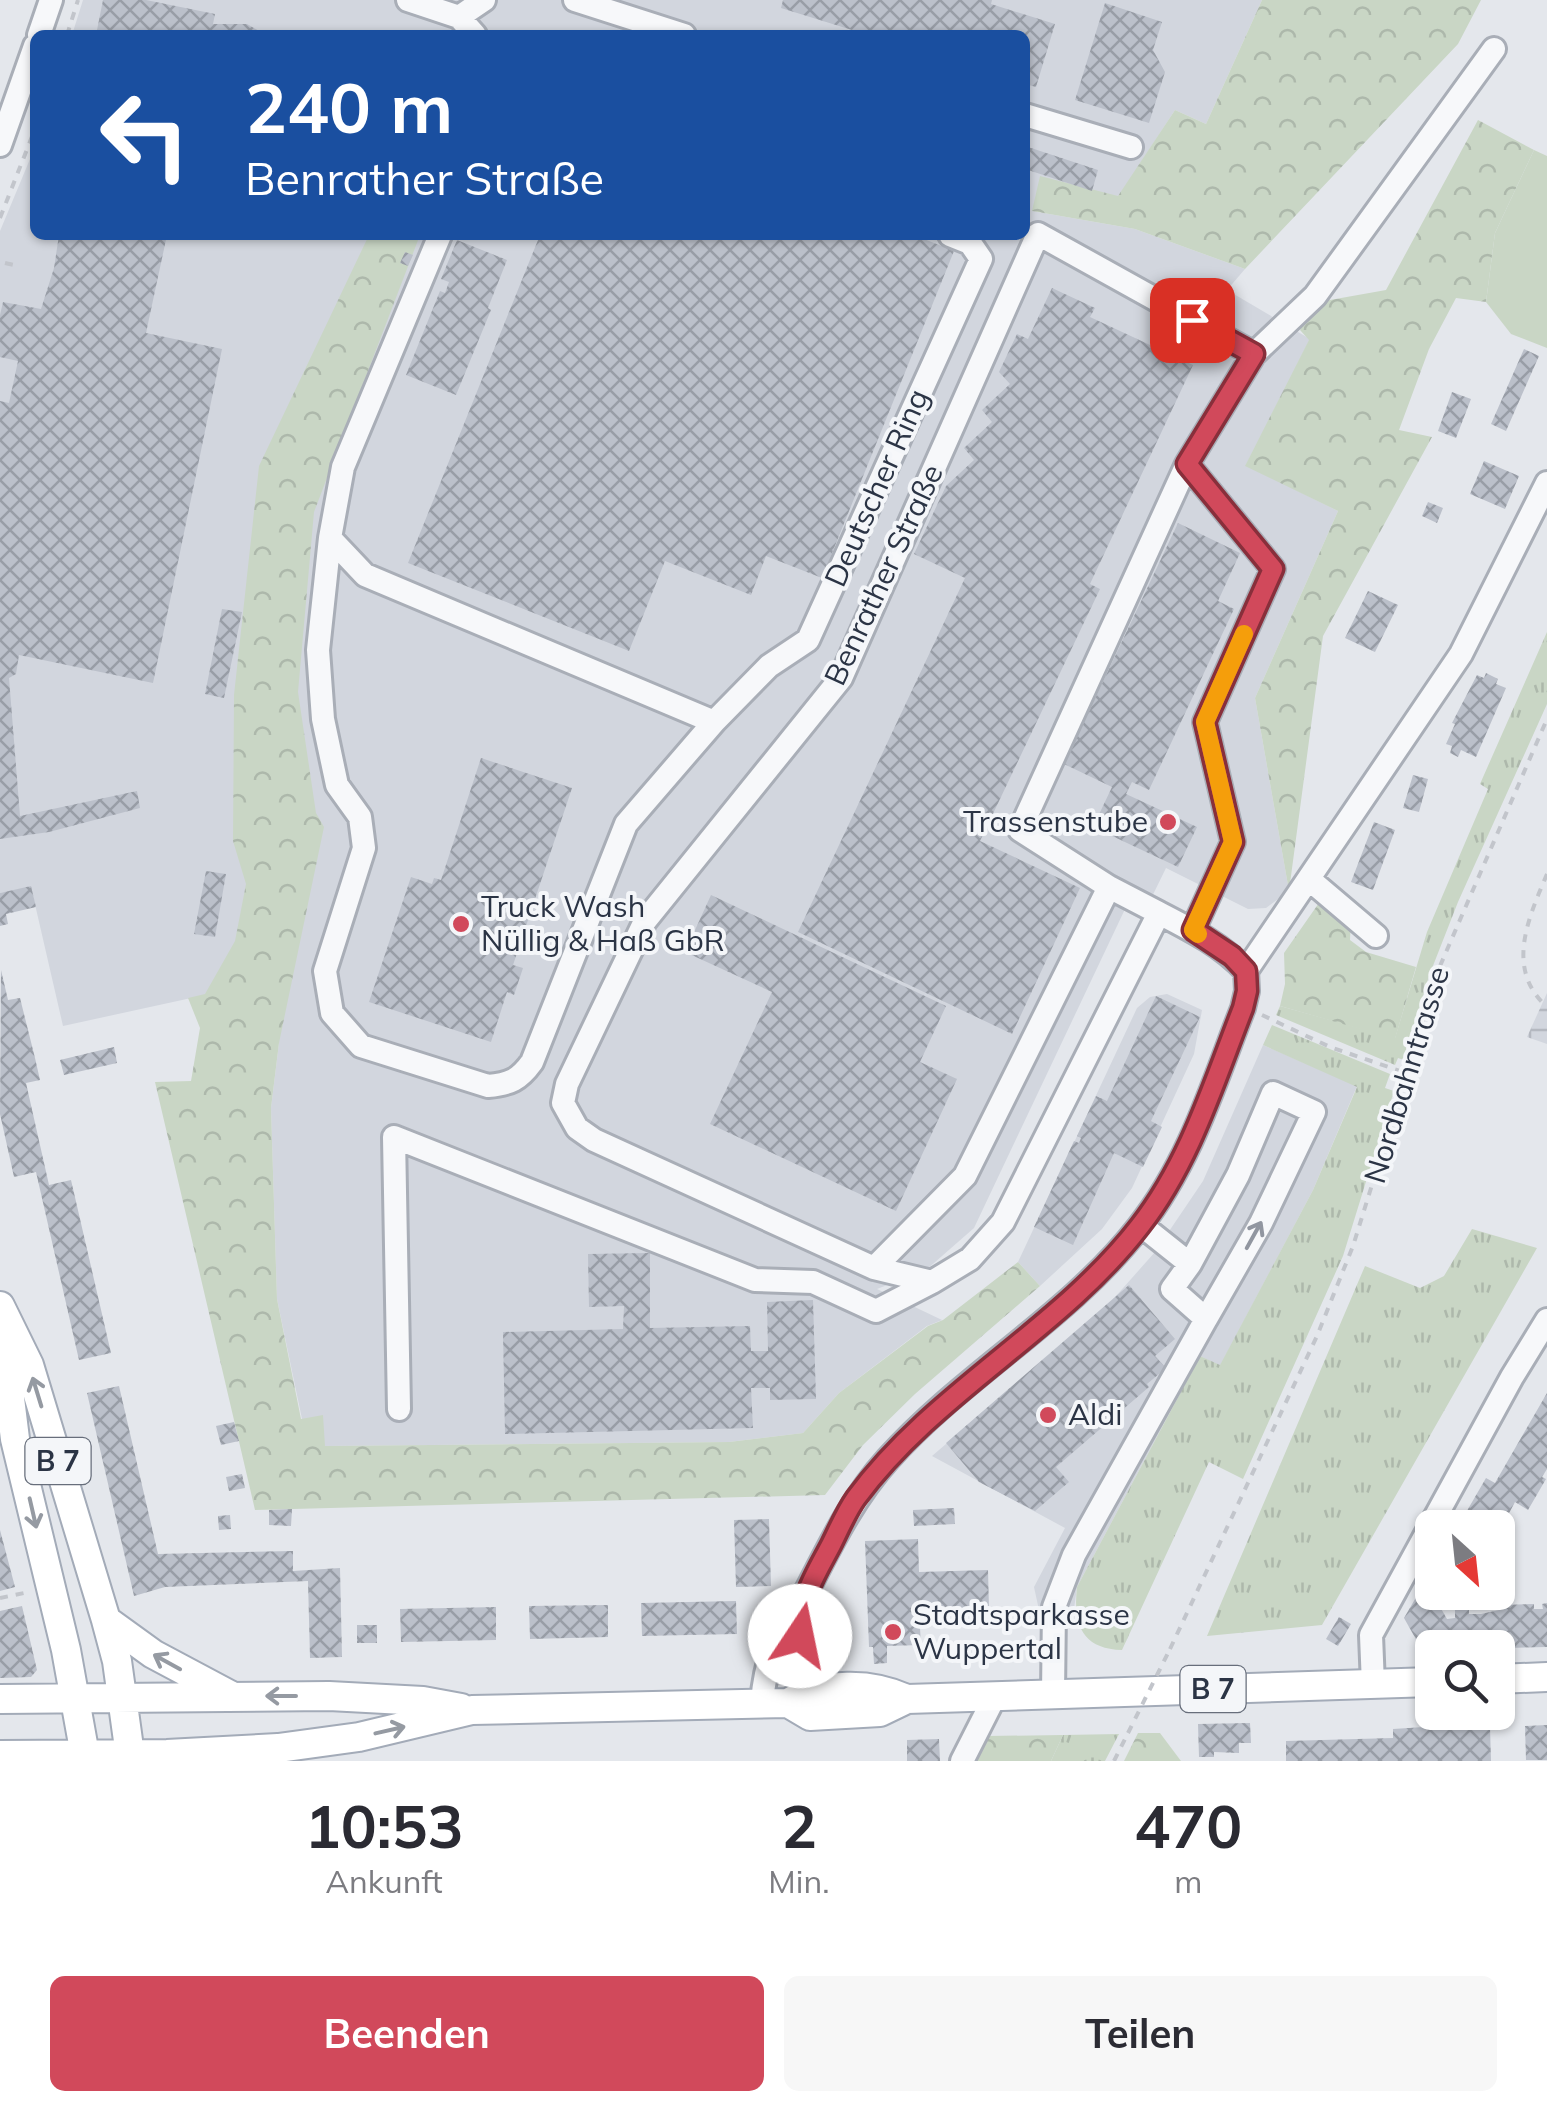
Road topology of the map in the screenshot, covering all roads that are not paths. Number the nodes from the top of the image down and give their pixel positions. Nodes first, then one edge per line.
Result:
1 (51, 0) edge
2 (408, 0) edge
3 (484, 0) edge
4 (574, 0) edge
5 (467, 26) edge
6 (40, 30) edge
7 (668, 30) edge
8 (1494, 49) dead end
9 (30, 60) edge
10 (1030, 117) edge
11 (0, 145) edge
12 (1131, 147) dead end
13 (438, 240) edge
14 (961, 240) edge
15 (1254, 354) junction
16 (1187, 464) junction
17 (1547, 483) edge
18 (330, 538) junction
19 (714, 722) junction
20 (1310, 880) junction
21 (1109, 886) junction
22 (1159, 913) junction
23 (1193, 930) junction
24 (1376, 936) dead end
25 (1246, 971) junction
26 (1141, 1226) junction
27 (1190, 1264) junction
28 (874, 1268) junction
29 (932, 1282) junction
30 (0, 1309) edge
31 (1206, 1319) junction
32 (1547, 1320) edge
33 (400, 1408) dead end
34 (802, 1602) junction
35 (106, 1620) junction
36 (1547, 1677) edge
37 (1515, 1678) edge
38 (1415, 1683) edge
39 (1373, 1685) junction
40 (1054, 1694) junction
41 (232, 1696) junction
42 (995, 1696) junction
43 (76, 1697) junction
44 (122, 1698) junction
45 (0, 1699) edge
46 (784, 1700) junction
47 (472, 1710) junction
48 (222, 1756) edge
49 (2, 1758) edge
50 (85, 1758) edge
51 (130, 1758) edge
52 (962, 1761) edge

1 - 6 street
2 - 5 street
3 - 5 street
4 - 7 street
8 - 15 street
9 - 11 street
10 - 12 street
13 - 18 street, Deutscher Ring
14 - 19 street, Deutscher Ring
15 - 16 street
15 - 28 street, Benrather Straße
16 - 21 street
16 - 23 street
17 - 20 street
18 - 19 street
18 - 19 street, Deutscher Ring
20 - 24 street
20 - 25 street
21 - 22 street
21 - 28 street
22 - 23 street
22 - 29 street
23 - 25 street
25 - 26 street
26 - 27 street
26 - 34 street
27 - 31 street
31 -> 27 street
28 - 29 street, Benrather Straße
29 - 33 street
35 -> 30 main road, B 7
30 -> 43 main road, B 7
31 - 40 street
32 - 39 street
34 - 46 street
34 - 46 street
41 -> 35 main road, B 7
35 - 44 main road, B 7
36 - 37 main road
38 - 39 main road, B 7
39 - 40 main road, B 7
40 - 42 main road, B 7
41 - 44 main road, B 7
47 -> 41 main road, B 7
42 - 46 main road, B 7
42 - 52 street
43 - 44 main road
43 - 45 main road
43 - 50 main road, B 7
44 - 51 main road, B 7
46 - 47 main road, B 7
48 -> 47 main road, B 7
48 - 51 main road, B 7
49 - 50 main road
50 - 51 main road

